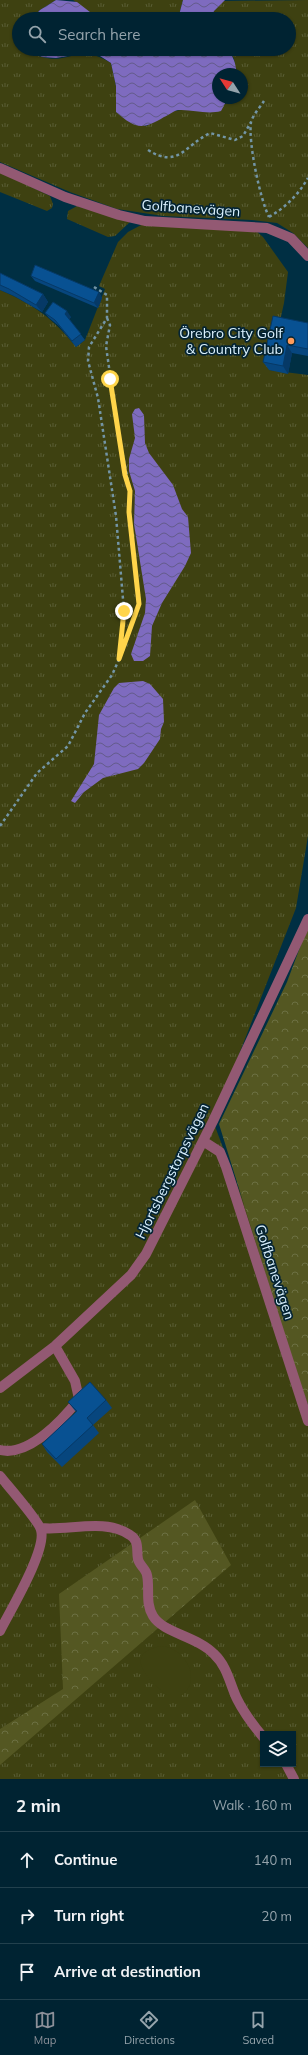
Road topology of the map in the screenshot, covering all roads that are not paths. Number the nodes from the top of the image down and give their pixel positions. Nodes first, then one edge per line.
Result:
1 (0, 168) edge
2 (308, 256) edge
3 (308, 919) edge
4 (203, 1141) junction
5 (55, 1346) junction
6 (0, 1388) edge
7 (308, 1421) edge
8 (0, 1450) edge
9 (0, 1476) edge
10 (41, 1528) junction
11 (0, 1631) edge
12 (260, 1733) edge
13 (288, 1767) edge
14 (294, 1779) edge

1 - 2 street, Golfbanevägen
3 - 4 street, Hjortsbergstorpsvägen
4 - 5 street, Hjortsbergstorpsvägen
4 - 7 street, Golfbanevägen
5 - 6 street, Hjortsbergstorpsvägen
5 - 8 street
9 - 10 street
10 - 11 street
10 - 12 street
13 - 14 street

